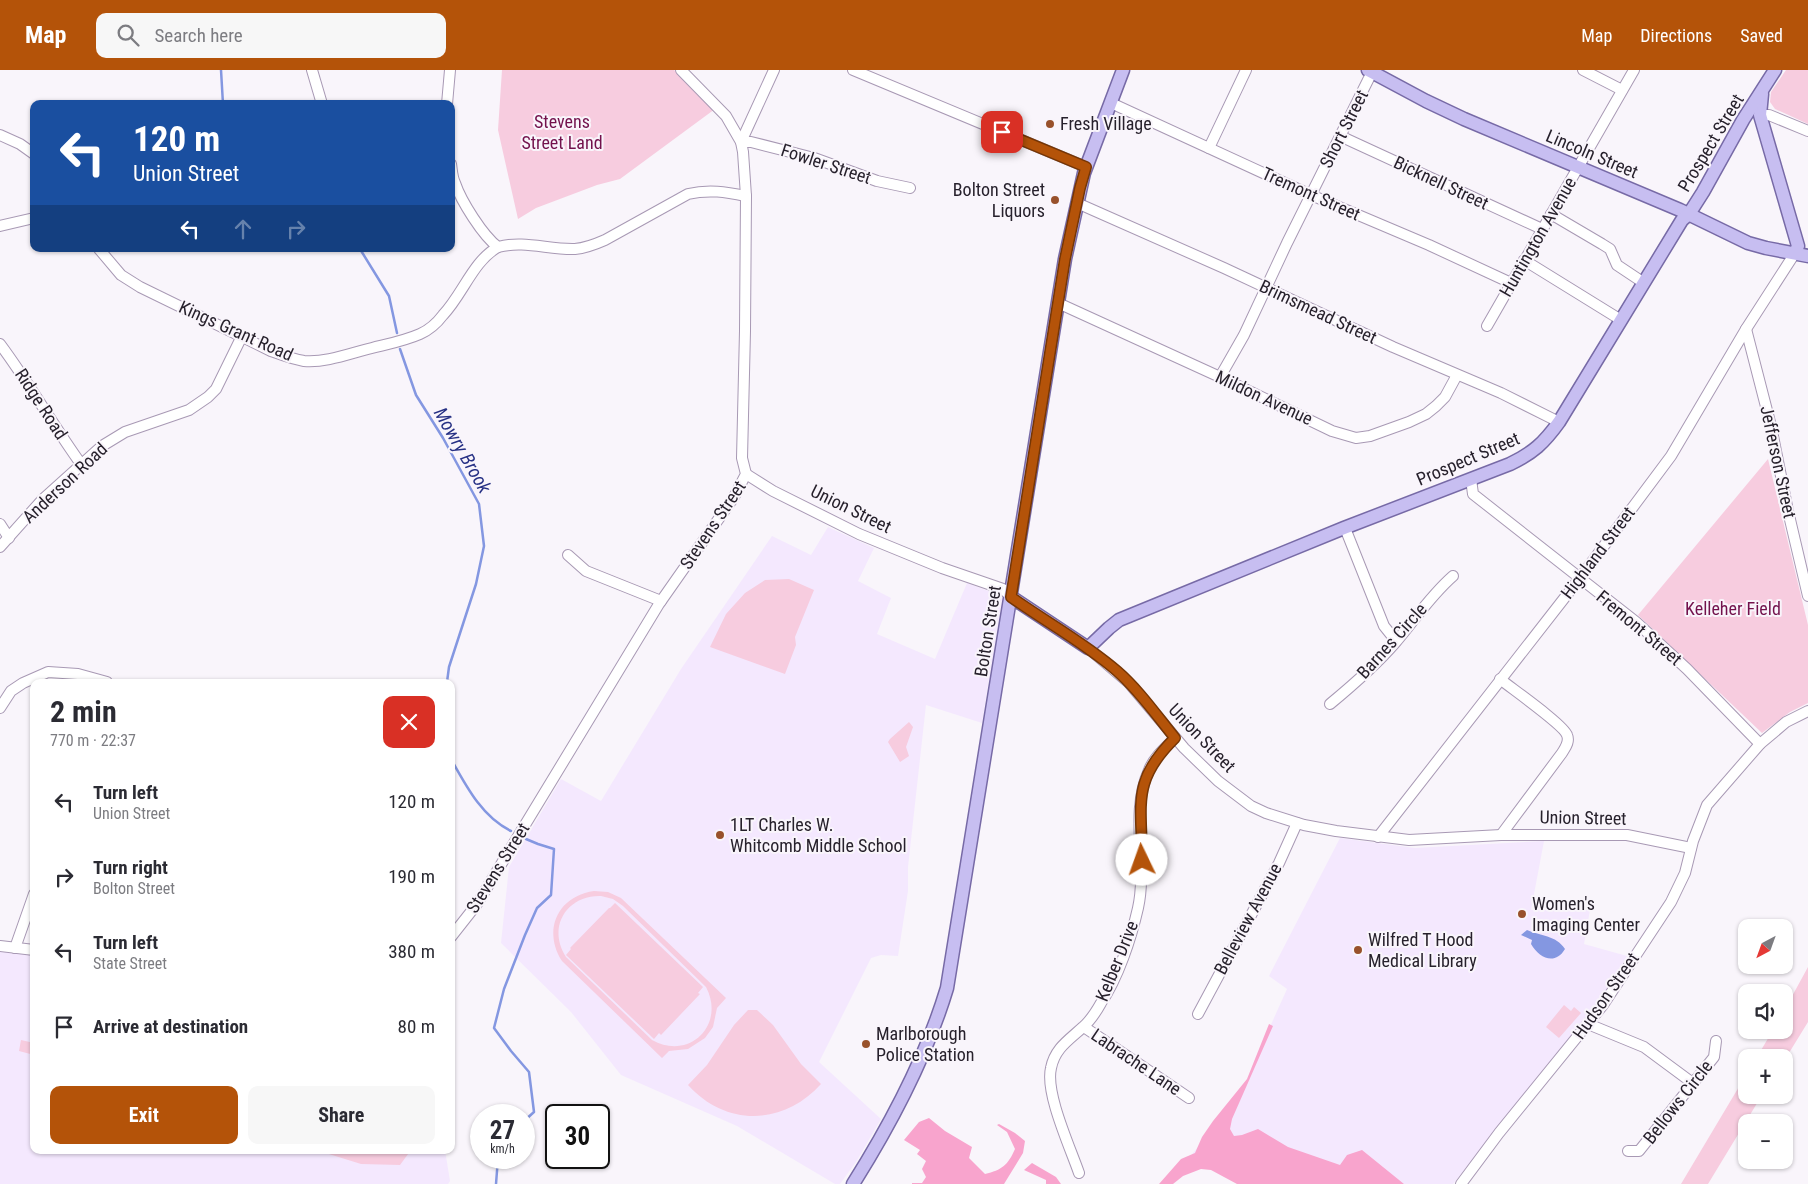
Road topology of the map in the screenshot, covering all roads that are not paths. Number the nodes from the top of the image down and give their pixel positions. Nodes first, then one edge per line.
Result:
1 (312, 70) edge
2 (450, 70) edge
3 (680, 70) edge
4 (774, 70) edge
5 (853, 70) edge
6 (1123, 70) edge
7 (1246, 70) edge
8 (1583, 70) edge
9 (1634, 70) edge
10 (1775, 70) edge
11 (1371, 71) edge
12 (1622, 90) junction
13 (1762, 92) junction
14 (321, 100) edge
15 (448, 100) edge
16 (1112, 102) junction
17 (1760, 115) junction
18 (1808, 131) edge
19 (0, 135) edge
20 (1340, 136) junction
21 (741, 142) junction
22 (1209, 148) junction
23 (30, 151) edge
24 (1086, 167) junction
25 (1578, 168) junction
26 (455, 186) edge
27 (910, 188) dead end
28 (1311, 195) junction
29 (746, 196) junction
30 (1077, 203) junction
31 (1551, 214) junction
32 (1689, 214) junction
33 (30, 219) edge
34 (0, 226) edge
35 (1542, 230) junction
36 (498, 247) junction
37 (102, 252) edge
38 (1794, 253) junction
39 (1808, 256) edge
40 (1524, 260) junction
41 (1644, 282) junction
42 (1511, 283) junction
43 (1266, 288) junction
44 (1058, 303) junction
45 (1621, 320) junction
46 (1487, 326) dead end
47 (1746, 330) junction
48 (242, 336) junction
49 (0, 344) edge
50 (1457, 375) junction
51 (1220, 377) junction
52 (1559, 422) junction
53 (81, 464) junction
54 (746, 474) junction
55 (1471, 479) junction
56 (0, 524) edge
57 (1345, 528) junction
58 (9, 538) junction
59 (0, 547) edge
60 (568, 555) dead end
61 (1453, 576) dead end
62 (1580, 578) junction
63 (1808, 596) edge
64 (1011, 597) junction
65 (661, 602) junction
66 (1396, 641) junction
67 (1088, 648) junction
68 (32, 679) edge
69 (96, 679) edge
70 (1500, 679) junction
71 (30, 680) edge
72 (1330, 704) dead end
73 (0, 708) edge
74 (1808, 711) edge
75 (1175, 738) junction
76 (1760, 744) junction
77 (1297, 823) junction
78 (1501, 834) junction
79 (1378, 837) junction
80 (1691, 848) junction
81 (30, 905) edge
82 (455, 932) edge
83 (0, 946) edge
84 (15, 948) junction
85 (30, 950) edge
86 (1198, 1014) dead end
87 (1588, 1024) junction
88 (1084, 1027) junction
89 (1716, 1040) dead end
90 (1694, 1084) junction
91 (1189, 1098) dead end
92 (1628, 1151) dead end
93 (1079, 1173) dead end
94 (853, 1184) edge
95 (1461, 1184) edge

1 - 14 street
2 - 15 street
3 - 21 street, Stevens Street
4 - 21 street
5 - 24 street
6 - 16 main road, Bolton Street
7 - 22 street
8 - 12 street
9 - 12 street, Huntington Avenue
10 - 13 main road, Prospect Street
11 - 20 street, Short Street
11 - 25 main road, Lincoln Street
12 - 25 street, Huntington Avenue
13 - 17 main road
13 - 32 main road, Prospect Street
16 - 22 street, Tremont Street
16 - 24 main road, Bolton Street
17 - 18 street
17 - 38 main road
19 - 23 street
20 - 28 street, Short Street
20 - 35 street, Bicknell Street
21 - 27 street, Fowler Street
21 - 29 street, Stevens Street
22 - 28 street, Tremont Street
24 - 30 main road, Bolton Street
25 - 31 street, Huntington Avenue
25 - 32 main road, Lincoln Street
26 - 36 street
28 - 42 street, Tremont Street
28 - 43 street, Short Street
29 - 36 street
29 - 54 street, Stevens Street
30 - 43 street, Brimsmead Street
30 - 44 main road, Bolton Street
31 - 35 street, Huntington Avenue
31 - 41 street
32 - 38 main road, Lincoln Street
32 - 41 main road, Prospect Street
33 - 34 street
35 - 40 street, Huntington Avenue
36 - 48 street, Kings Grant Road
37 - 48 street, Kings Grant Road
38 - 39 main road, Lincoln Street
38 - 47 street, Highland Street
40 - 42 street, Huntington Avenue
40 - 45 street
41 - 45 main road, Prospect Street
42 - 46 street, Huntington Avenue
43 - 50 street, Brimsmead Street
43 - 51 street, Short Street
44 - 51 street, Mildon Avenue
44 - 64 main road, Bolton Street
45 - 52 main road, Prospect Street
47 - 62 street, Highland Street
47 - 63 street, Jefferson Street
48 - 53 street, Anderson Road
49 - 53 street, Ridge Road
50 - 51 street, Mildon Avenue
50 - 52 street, Brimsmead Street
52 - 55 main road, Prospect Street
53 - 58 street, Anderson Road
54 - 64 street, Union Street
54 - 65 street, Stevens Street
55 - 57 main road, Prospect Street
55 - 62 street, Fremont Street
56 - 58 street
57 - 66 street
57 - 67 main road, Prospect Street
58 - 59 street, Anderson Road
60 - 65 street
61 - 66 street, Barnes Circle
62 - 70 street, Highland Street
62 - 76 street, Fremont Street
64 - 67 main road, Union Street
64 - 94 main road, Bolton Street
65 - 82 street, Stevens Street
66 - 72 street, Barnes Circle
67 - 75 street, Union Street
68 - 69 street
70 - 78 street
70 - 79 street, Highland Street
71 - 73 street
74 - 76 street, Hudson Street
75 - 77 street, Union Street
75 - 88 street, Kelber Drive
76 - 80 street, Hudson Street
77 - 79 street, Union Street
77 - 86 street, Belleview Avenue
78 - 79 street, Union Street
78 - 80 street, Union Street
80 - 87 street, Hudson Street
81 - 84 street
83 - 84 street
84 - 85 street
87 - 90 street
87 - 95 street, Hudson Street
88 - 91 street, Labrache Lane
88 - 93 street, Kelber Drive
89 - 90 street, Bellows Circle
90 - 92 street, Bellows Circle

